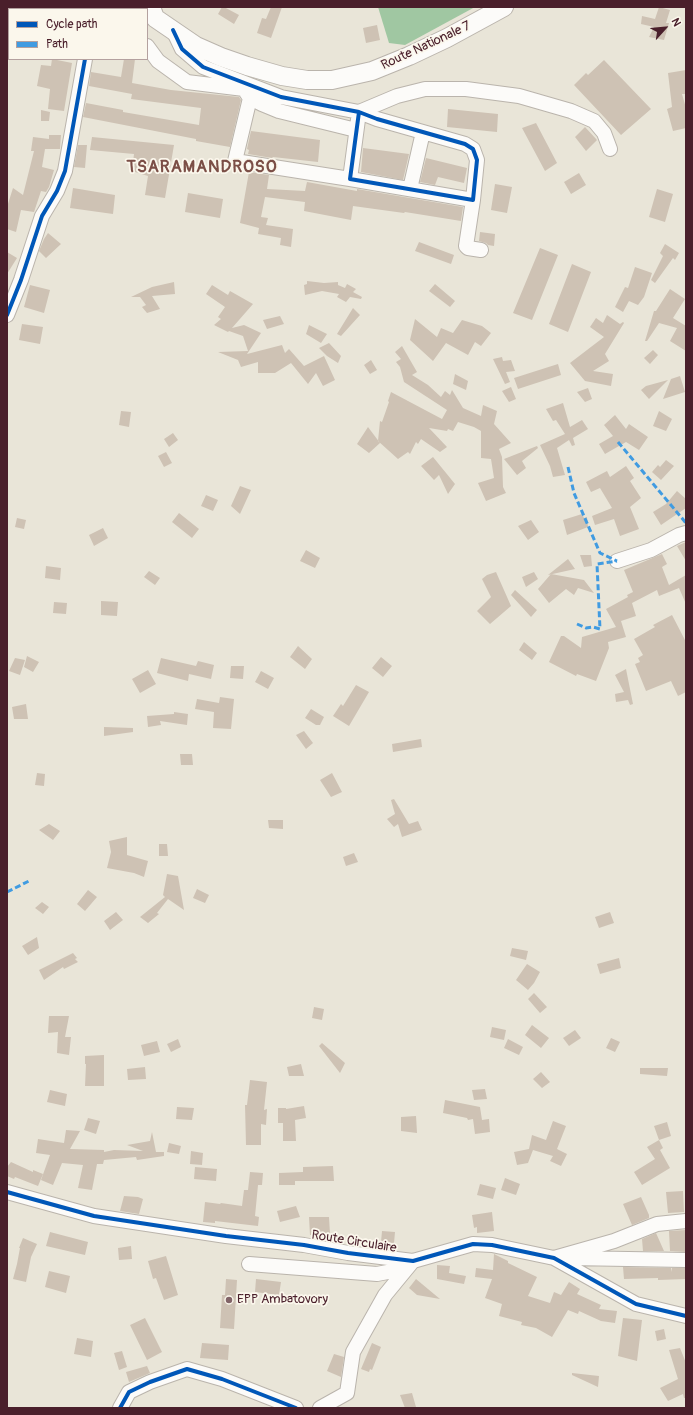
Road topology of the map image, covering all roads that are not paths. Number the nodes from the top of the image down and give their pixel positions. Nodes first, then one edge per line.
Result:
1 (151, 7) edge
2 (504, 7) edge
3 (173, 30) junction
4 (148, 47) edge
5 (85, 60) edge
6 (250, 98) junction
7 (359, 112) junction
8 (356, 130) junction
9 (423, 132) junction
10 (610, 149) dead end
11 (350, 179) junction
12 (410, 189) junction
13 (473, 200) junction
14 (481, 250) dead end
15 (7, 315) edge
16 (686, 534) edge
17 (617, 562) dead end
18 (7, 1192) edge
19 (686, 1221) edge
20 (554, 1258) junction
21 (686, 1260) edge
22 (413, 1261) junction
23 (249, 1264) dead end
24 (686, 1316) edge
25 (120, 1408) edge
26 (296, 1408) edge
27 (320, 1408) edge

1 - 3 main road, Route Nationale 7
2 - 3 main road, Route Nationale 7
3 - 7 street
4 - 6 street
5 - 15 street
6 - 8 street
6 - 11 street
7 - 8 street
7 - 9 street
7 - 10 street
8 - 11 street
9 - 12 street
9 - 13 street
11 - 12 street
12 - 13 street
13 - 14 street
16 - 17 street
18 - 22 street, Route Circulaire
19 - 20 street
20 - 21 street
20 - 22 street, Route Circulaire
20 - 24 street, Route Circulaire
22 - 23 street
22 - 27 street
25 - 26 street

